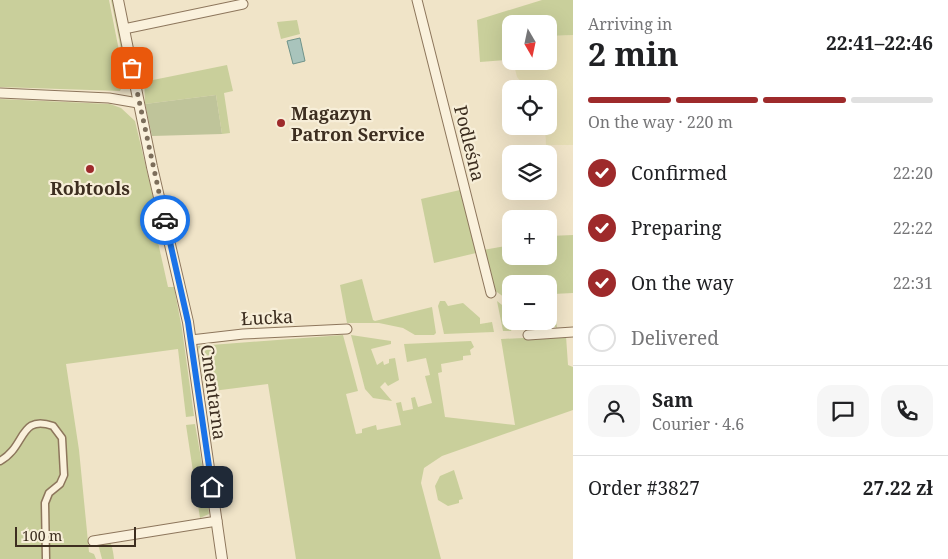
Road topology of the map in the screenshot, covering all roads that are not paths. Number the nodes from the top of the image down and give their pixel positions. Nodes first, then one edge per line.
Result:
1 (118, 0) edge
2 (417, 0) edge
3 (243, 4) dead end
4 (124, 29) junction
5 (0, 93) edge
6 (138, 103) junction
7 (491, 293) dead end
8 (346, 329) dead end
9 (573, 332) edge
10 (528, 335) dead end
11 (190, 340) junction
12 (0, 461) edge
13 (217, 521) junction
14 (93, 541) dead end
15 (46, 559) edge
16 (222, 559) edge

1 - 4 street, Cmentarna
2 - 7 street, Podleśna
3 - 4 street
4 - 6 street, Cmentarna
5 - 6 street
6 - 11 street, Cmentarna
8 - 11 street, Łucka
9 - 10 street
11 - 13 street, Cmentarna
12 - 15 street
13 - 14 street
13 - 16 street, Cmentarna

